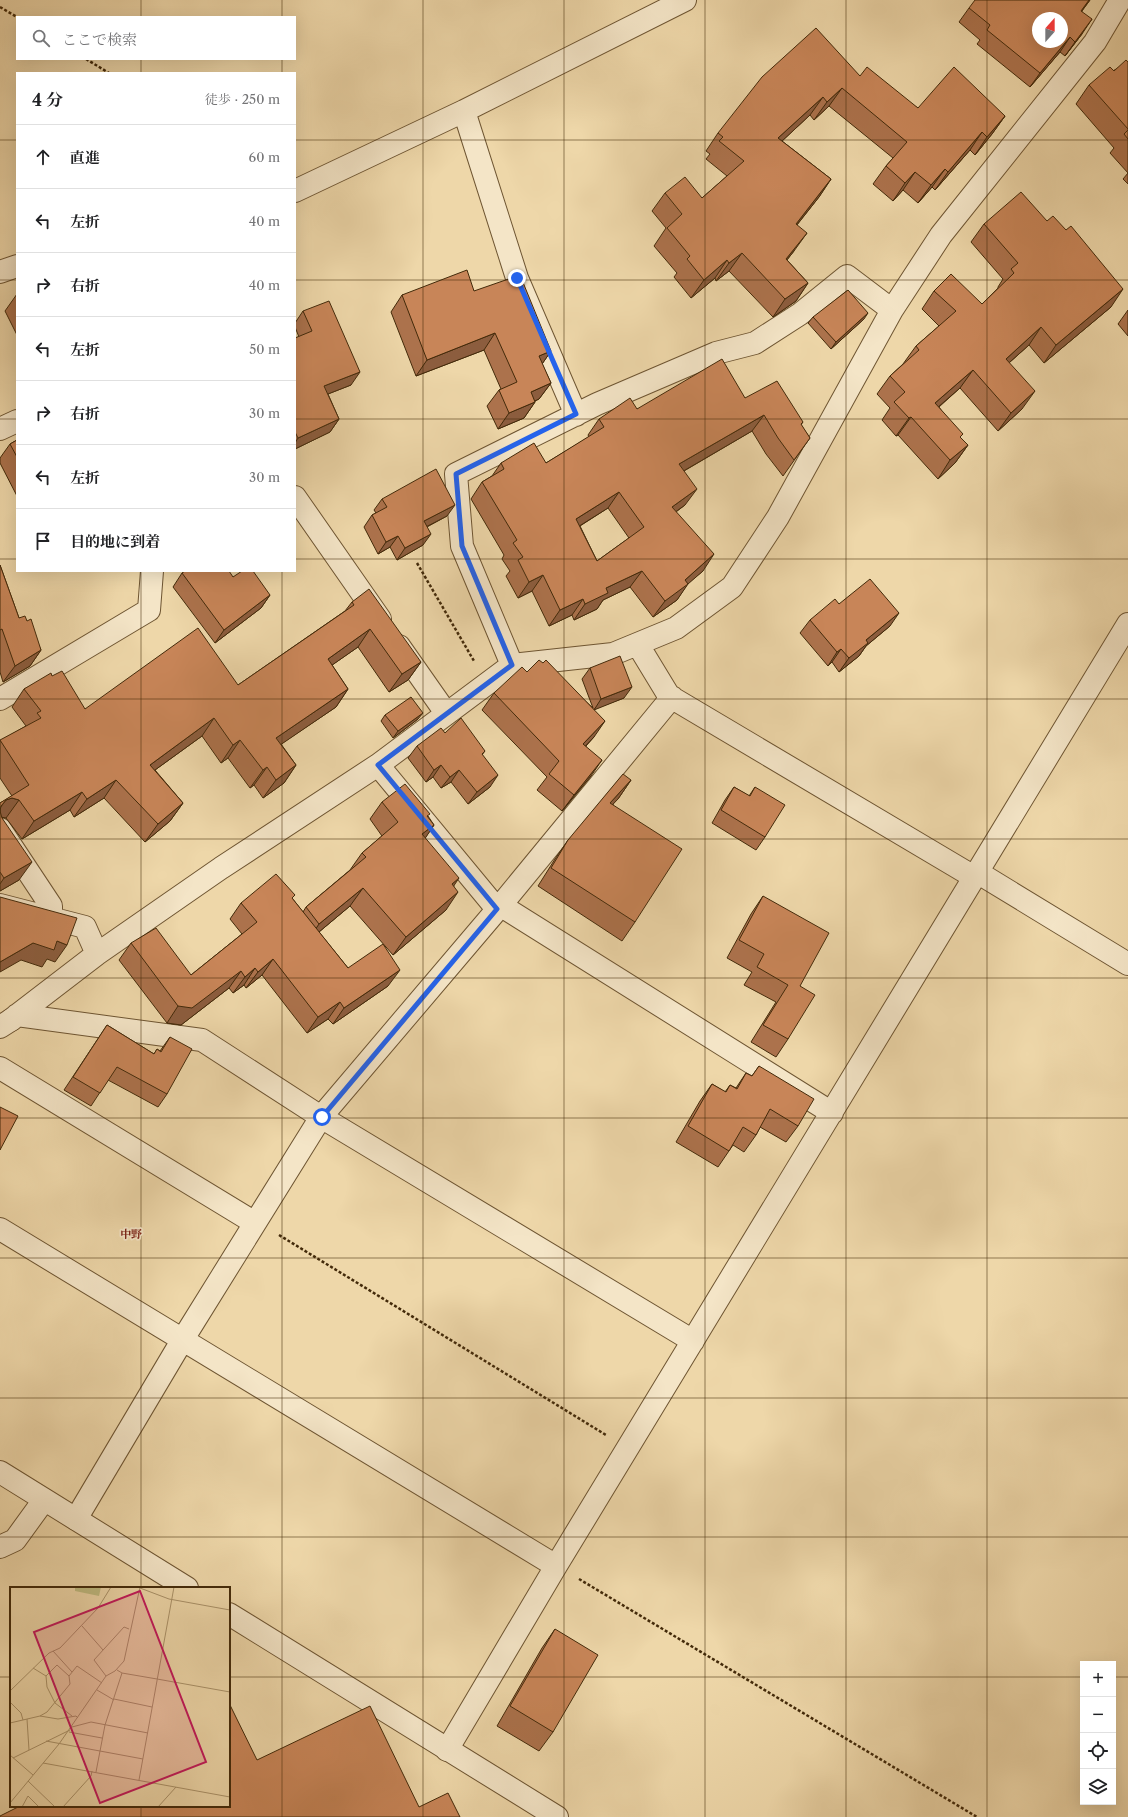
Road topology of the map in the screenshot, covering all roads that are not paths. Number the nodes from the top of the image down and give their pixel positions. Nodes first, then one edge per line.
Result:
1 (685, 0) edge
2 (1120, 0) edge
3 (464, 111) junction
4 (296, 191) edge
5 (16, 266) edge
6 (0, 272) edge
7 (892, 310) junction
8 (576, 414) junction
9 (16, 421) edge
10 (0, 429) edge
11 (296, 498) edge
12 (152, 572) edge
13 (1128, 624) edge
14 (638, 645) junction
15 (512, 665) junction
16 (672, 697) junction
17 (0, 699) edge
18 (446, 713) junction
19 (378, 765) junction
20 (0, 829) edge
21 (976, 875) junction
22 (0, 905) edge
23 (499, 907) junction
24 (51, 918) junction
25 (97, 954) junction
26 (1128, 964) edge
27 (9, 1021) edge
28 (0, 1068) edge
29 (832, 1112) junction
30 (322, 1117) junction
31 (256, 1222) junction
32 (0, 1229) edge
33 (183, 1339) junction
34 (693, 1341) junction
35 (0, 1472) edge
36 (44, 1500) junction
37 (76, 1519) junction
38 (0, 1547) edge
39 (556, 1566) junction
40 (185, 1587) edge
41 (230, 1615) edge
42 (447, 1750) junction
43 (557, 1817) edge

1 - 3 street
2 - 7 street
3 - 4 street
3 - 8 street
5 - 6 street
7 - 8 street
7 - 14 street
8 - 15 street
9 - 10 street
11 - 18 street
12 - 17 street
13 - 21 street
14 - 15 street
14 - 16 street
15 - 18 street
16 - 21 street
16 - 23 street
18 - 19 street
19 - 23 street
19 - 25 street
20 - 24 street
21 - 26 street
21 - 29 street
22 - 24 street
23 - 29 street
23 - 30 street
24 - 25 street
25 - 27 street
27 - 30 street
28 - 31 street
29 - 34 street
30 - 31 street
30 - 34 street
31 - 33 street
32 - 33 street
33 - 37 street
33 - 39 street
34 - 39 street
35 - 36 street
36 - 37 street
36 - 38 street
37 - 40 street
39 - 42 street
41 - 42 street
42 - 43 street

